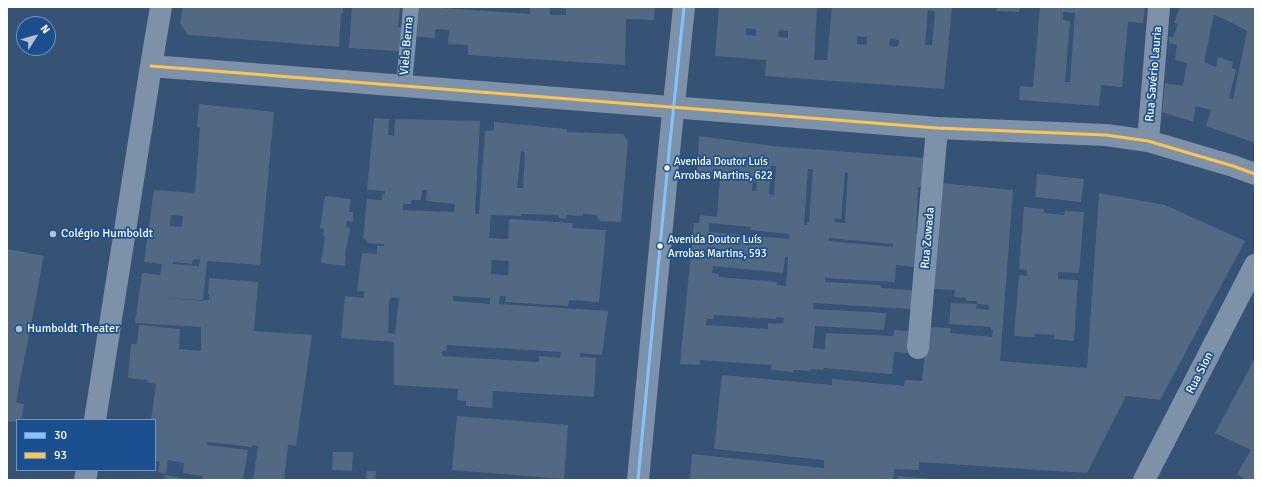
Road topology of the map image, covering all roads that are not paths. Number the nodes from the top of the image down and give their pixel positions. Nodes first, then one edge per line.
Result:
1 (161, 7) edge
2 (411, 7) edge
3 (684, 7) edge
4 (1160, 7) edge
5 (151, 66) junction
6 (404, 86) junction
7 (673, 107) junction
8 (937, 128) junction
9 (1148, 141) junction
10 (1255, 174) edge
11 (1255, 265) edge
12 (918, 348) dead end
13 (95, 419) edge
14 (638, 480) edge
15 (1144, 480) edge

1 - 5 street
2 - 6 lane, Viela Berna
3 - 7 street
4 - 9 street, Rua Savério Lauria
5 - 6 street
5 - 13 street
6 - 7 street
7 - 8 street
7 - 14 street
8 - 9 street
8 - 12 street, Rua Zowada
9 - 10 street
11 - 15 street, Rua Sion

